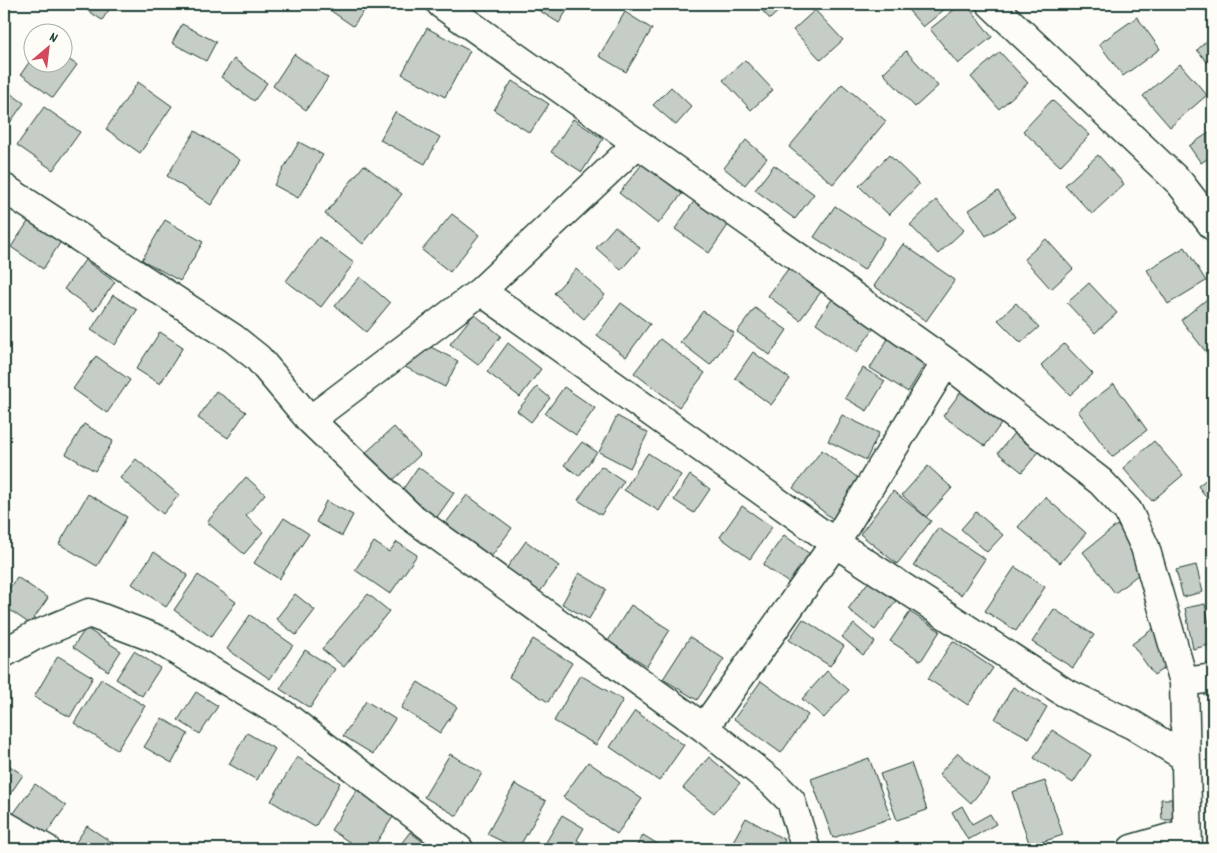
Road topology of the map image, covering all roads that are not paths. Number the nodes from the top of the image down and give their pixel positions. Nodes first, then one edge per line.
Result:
1 (441, 4) edge
2 (991, 4) edge
3 (638, 144) junction
4 (4, 188) edge
5 (1213, 226) edge
6 (481, 291) junction
7 (946, 362) junction
8 (310, 420) junction
9 (835, 543) junction
10 (4, 654) edge
11 (1213, 678) edge
12 (1184, 682) junction
13 (704, 728) junction
14 (1185, 757) junction
15 (4, 825) edge
16 (1187, 841) edge
17 (46, 849) edge
18 (459, 849) edge
19 (806, 849) edge
20 (1132, 849) edge

1 - 3 street
2 - 5 street
3 - 6 street
3 - 7 street
4 - 8 street
6 - 8 street
6 - 9 street
7 - 9 street
7 - 12 street
8 - 13 street
9 - 13 street
9 - 14 street
10 - 18 street
11 - 12 street
12 - 14 street
13 - 19 street
14 - 16 street
15 - 17 street
16 - 20 street

